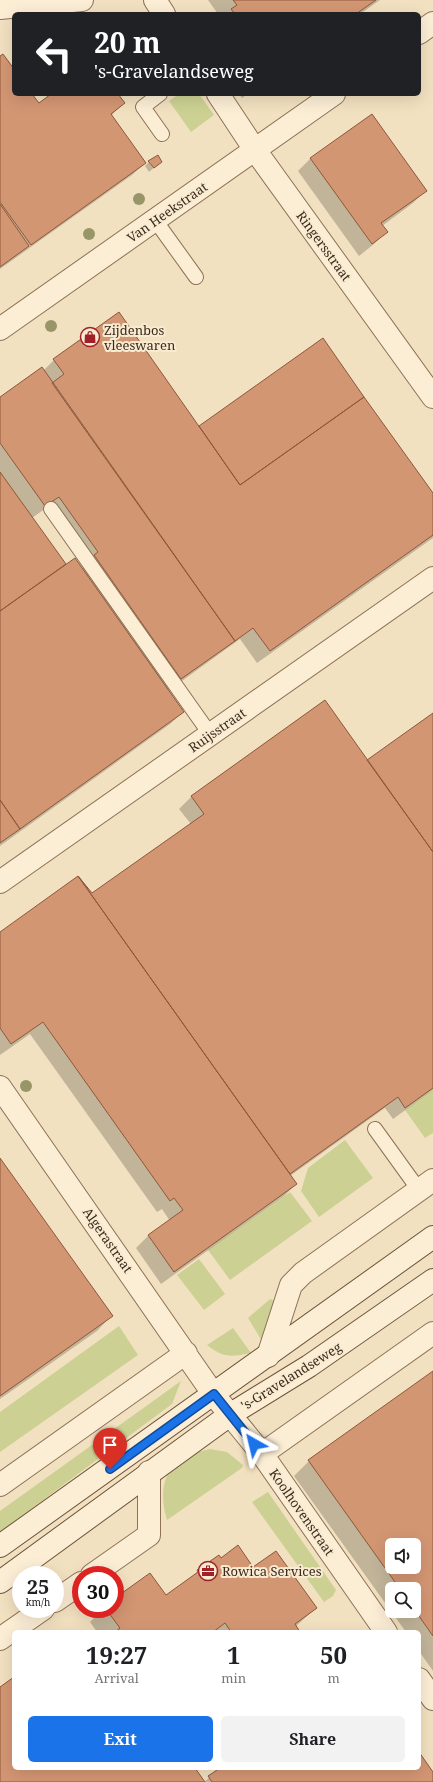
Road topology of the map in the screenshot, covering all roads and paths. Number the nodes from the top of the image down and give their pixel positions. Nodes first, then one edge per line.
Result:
1 (82, 0) edge
2 (155, 0) edge
3 (0, 8) edge
4 (163, 12) edge
5 (433, 23) edge
6 (421, 32) edge
7 (157, 96) edge
8 (219, 96) edge
9 (331, 96) edge
10 (162, 134) dead end
11 (255, 150) junction
12 (155, 220) junction
13 (196, 277) dead end
14 (0, 329) edge
15 (433, 397) edge
16 (52, 509) dead end
17 (433, 578) edge
18 (210, 734) junction
19 (0, 882) edge
20 (0, 1087) edge
21 (375, 1129) dead end
22 (426, 1185) edge
23 (433, 1237) edge
24 (433, 1280) edge
25 (433, 1333) edge
26 (186, 1353) junction
27 (268, 1356) junction
28 (214, 1394) junction
29 (231, 1414) junction
30 (262, 1454) junction
31 (149, 1472) junction
32 (0, 1485) edge
33 (0, 1546) edge
34 (105, 1566) edge
35 (0, 1582) edge
36 (31, 1618) edge
37 (13, 1630) edge
38 (385, 1630) edge
39 (12, 1631) edge
40 (0, 1639) edge
41 (421, 1682) edge
42 (433, 1699) edge

1 - 3 street
2 - 4 street
5 - 6 street
7 - 10 lane
8 - 11 street, Ringersstraat
9 - 11 street, Van Heekstraat
11 - 12 street, Van Heekstraat
11 - 15 street, Ringersstraat
12 - 13 lane
12 - 14 street, Van Heekstraat
16 - 18 lane
17 - 18 street, Ruijsstraat
18 - 19 street, Ruijsstraat
20 - 26 street, Algerastraat
21 - 22 lane
22 - 27 street
23 - 27 street, 's-Gravelandseweg
24 - 29 street, 's-Gravelandseweg
25 - 30 street
26 - 28 street, Algerastraat
26 - 32 street
27 - 28 street, 's-Gravelandseweg
28 - 29 street, Koolhovenstraat
28 - 33 street, 's-Gravelandseweg
29 - 30 street, Koolhovenstraat
29 - 31 street, 's-Gravelandseweg
30 - 38 street, Koolhovenstraat
31 - 34 street
31 - 35 street, 's-Gravelandseweg
36 - 37 street
39 - 40 street
41 - 42 street

